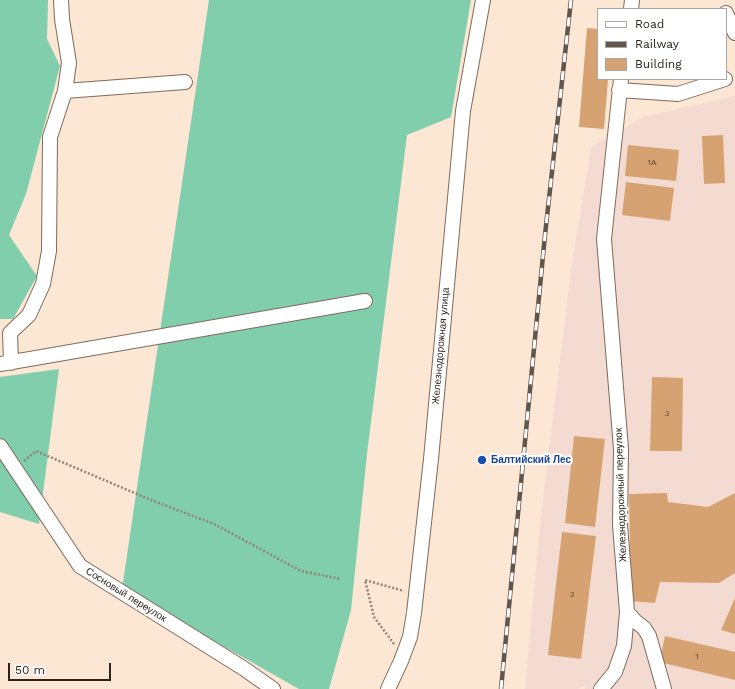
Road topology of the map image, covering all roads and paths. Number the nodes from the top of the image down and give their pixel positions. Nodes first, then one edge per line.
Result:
1 (61, 0) edge
2 (483, 0) edge
3 (727, 15) edge
4 (735, 33) edge
5 (722, 80) edge
6 (185, 82) dead end
7 (620, 84) edge
8 (65, 91) junction
9 (365, 301) dead end
10 (5, 363) edge
11 (0, 446) edge
12 (16, 467) junction
13 (340, 579) dead end
14 (416, 594) junction
15 (627, 612) junction
16 (401, 661) junction
17 (273, 689) edge
18 (388, 689) edge
19 (601, 689) edge
20 (664, 689) edge

1 - 8 street
2 - 14 street, Железнодорожная улица
3 - 4 street
5 - 7 street
6 - 8 street
7 - 15 street, Железнодорожный переулок
8 - 10 street
9 - 10 street
11 - 12 street, Сосновый переулок
12 - 13 path
12 - 17 street, Сосновый переулок
14 - 16 street, Железнодорожная улица
14 - 16 path
15 - 19 street
15 - 20 street
16 - 18 street, Железнодорожная улица

